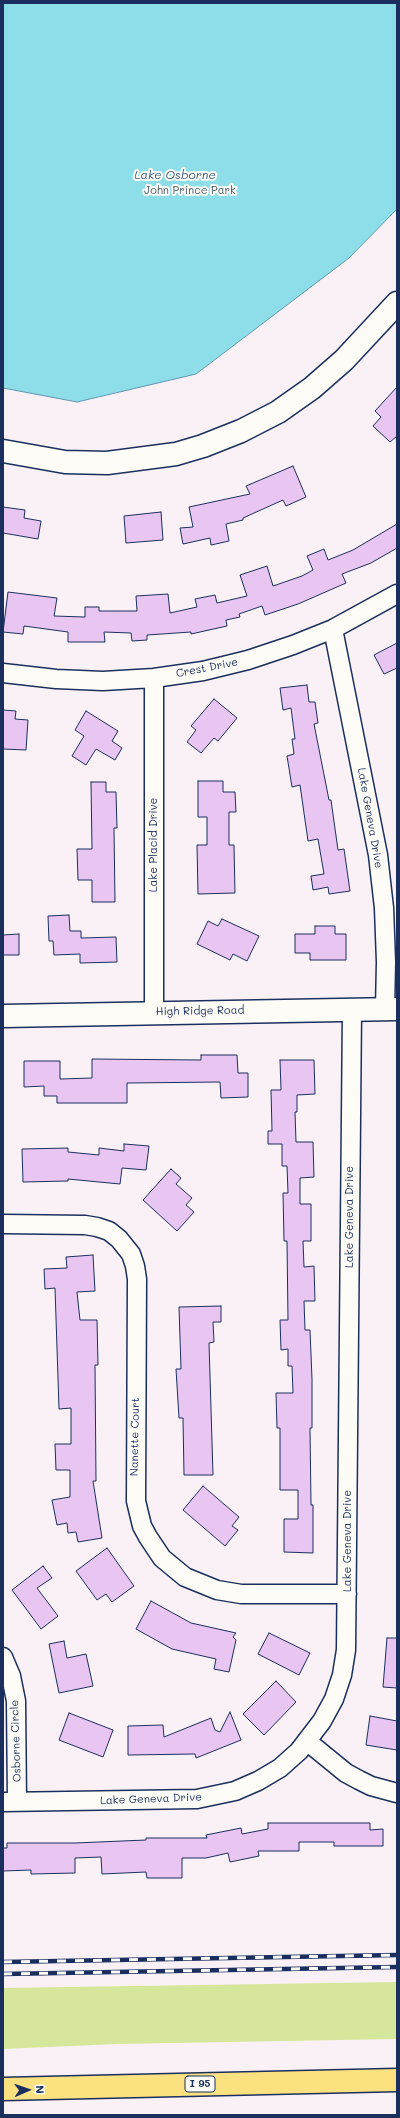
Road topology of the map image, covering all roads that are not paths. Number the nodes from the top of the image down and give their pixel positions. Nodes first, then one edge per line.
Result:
1 (397, 303) edge
2 (3, 451) edge
3 (397, 594) edge
4 (333, 629) junction
5 (3, 673) edge
6 (154, 678) junction
7 (352, 1009) junction
8 (391, 1009) edge
9 (154, 1012) junction
10 (3, 1016) edge
11 (3, 1224) edge
12 (348, 1594) junction
13 (3, 1657) edge
14 (308, 1742) junction
15 (397, 1793) edge
16 (10, 1802) edge
17 (397, 2080) edge
18 (3, 2089) edge

1 - 2 street
3 - 4 street, Crest Drive
4 - 6 street, Crest Drive
4 - 8 street, Lake Geneva Drive
5 - 6 street, Crest Drive
6 - 9 street, Lake Placid Drive
7 - 8 street, High Ridge Road
7 - 9 street, High Ridge Road
7 - 12 street, Lake Geneva Drive
9 - 10 street, High Ridge Road
11 - 12 street, Nanette Court
12 - 14 street, Lake Geneva Drive
13 - 16 street, Osborne Circle
14 - 15 street
14 - 16 street, Lake Geneva Drive
17 - 18 highway, I 95

